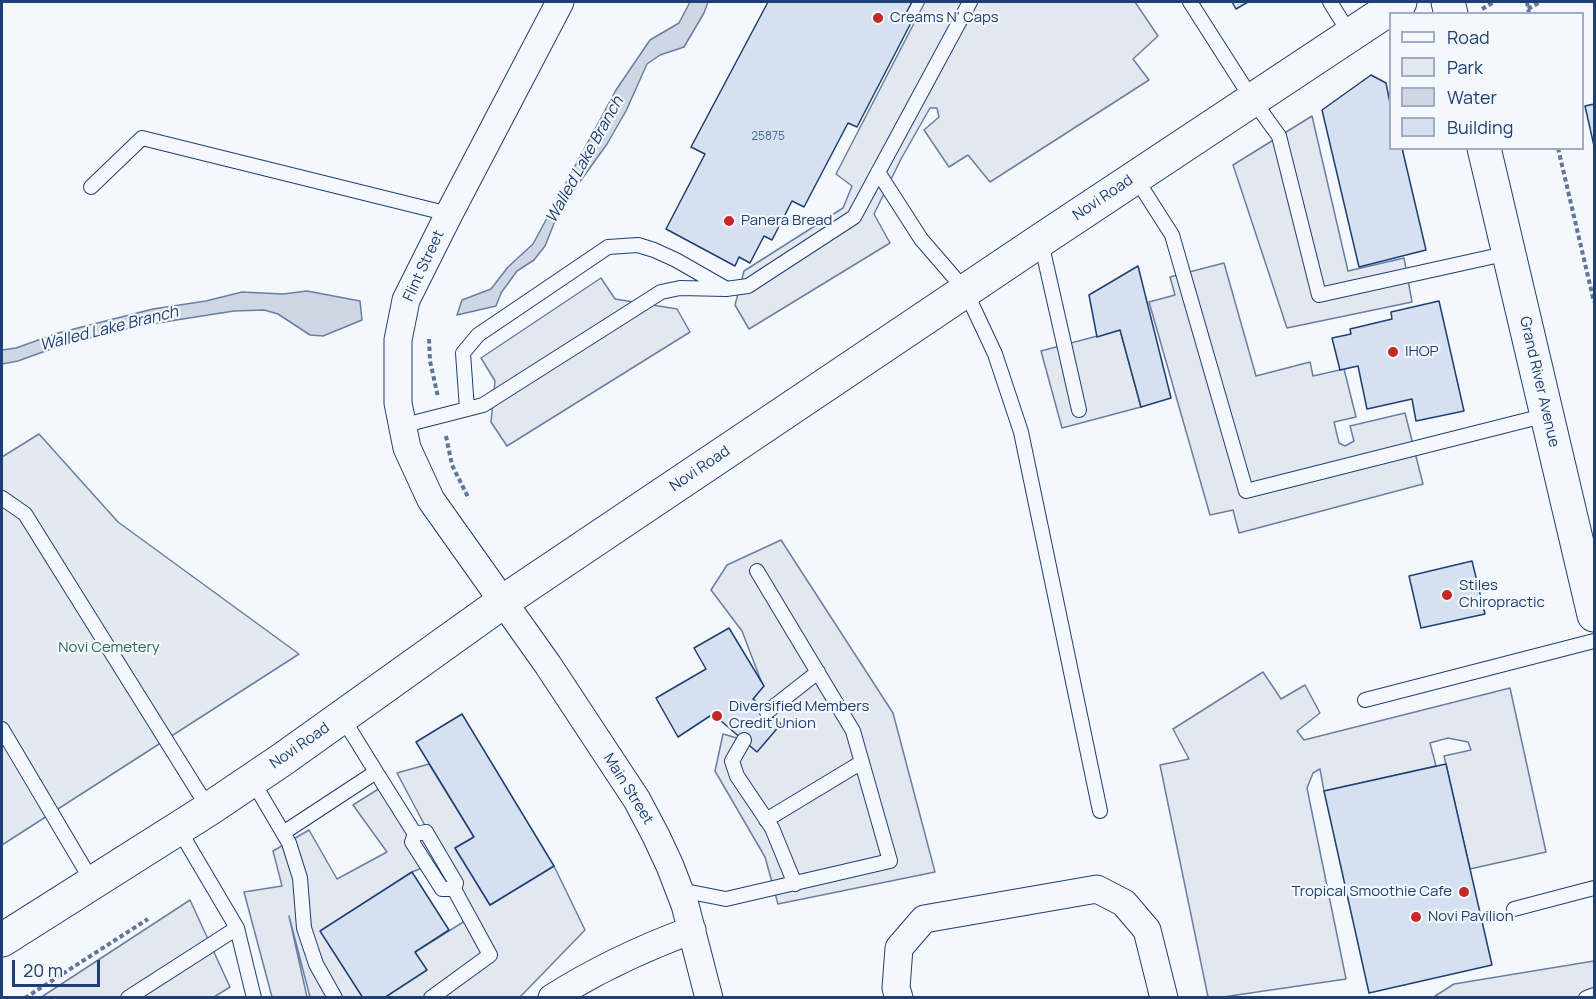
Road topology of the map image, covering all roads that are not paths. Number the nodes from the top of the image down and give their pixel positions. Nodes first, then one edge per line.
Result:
1 (560, 2) edge
2 (970, 2) edge
3 (1190, 2) edge
4 (1330, 2) edge
5 (1400, 2) edge
6 (1350, 34) junction
7 (1252, 99) junction
8 (1484, 150) edge
9 (878, 172) junction
10 (1135, 177) junction
11 (91, 187) dead end
12 (449, 214) junction
13 (1041, 240) junction
14 (1509, 253) junction
15 (726, 289) junction
16 (965, 290) junction
17 (467, 409) junction
18 (1079, 410) dead end
19 (1547, 415) junction
20 (401, 426) junction
21 (2, 498) edge
22 (757, 571) dead end
23 (504, 601) junction
24 (1594, 615) edge
25 (1594, 641) edge
26 (818, 672) junction
27 (1365, 700) dead end
28 (767, 712) dead end
29 (342, 717) junction
30 (2, 729) edge
31 (744, 740) dead end
32 (862, 762) junction
33 (376, 772) junction
34 (252, 780) junction
35 (209, 809) junction
36 (1100, 812) dead end
37 (766, 820) junction
38 (178, 828) junction
39 (283, 833) junction
40 (93, 883) junction
41 (795, 884) junction
42 (1594, 888) edge
43 (680, 890) junction
44 (1514, 909) dead end
45 (237, 928) junction
46 (692, 930) junction
47 (2, 940) edge
48 (1594, 996) edge
49 (128, 998) edge
50 (254, 998) edge
51 (335, 998) edge
52 (431, 998) edge
53 (552, 998) edge
54 (709, 998) edge
55 (899, 998) edge
56 (1164, 998) edge
57 (1586, 998) edge

1 - 12 street, Flint Street
2 - 9 lane
3 - 7 lane
4 - 6 lane
5 - 6 main road, Novi Road
6 - 7 main road, Novi Road
7 - 10 main road, Novi Road
7 - 14 lane
8 - 14 main road, Grand River Avenue
9 - 15 lane
9 - 16 lane
10 - 13 main road, Novi Road
10 - 19 lane
11 - 12 lane
12 - 20 street, Flint Street
13 - 16 main road, Novi Road
13 - 18 lane
14 - 19 main road, Grand River Avenue
15 - 17 lane
15 - 17 lane
16 - 23 main road, Novi Road
16 - 36 lane
17 - 20 lane
19 - 24 main road, Grand River Avenue
20 - 23 street, Flint Street
21 - 35 lane
22 - 26 lane
23 - 29 main road, Novi Road
23 - 43 street, Main Street
25 - 27 lane
26 - 28 lane
26 - 32 lane
29 - 33 lane
29 - 34 main road, Novi Road
30 - 40 lane
31 - 37 lane
32 - 37 lane
32 - 41 lane
33 - 39 lane
33 - 52 lane
34 - 35 main road, Novi Road
34 - 39 lane
35 - 38 main road, Novi Road
37 - 41 lane
38 - 40 main road, Novi Road
38 - 45 lane
39 - 51 lane
40 - 47 main road, Novi Road
41 - 43 lane
42 - 44 lane
43 - 46 street, Main Street
45 - 49 lane
45 - 50 lane
46 - 53 street
46 - 54 street, Main Street
48 - 57 lane
55 - 56 street

